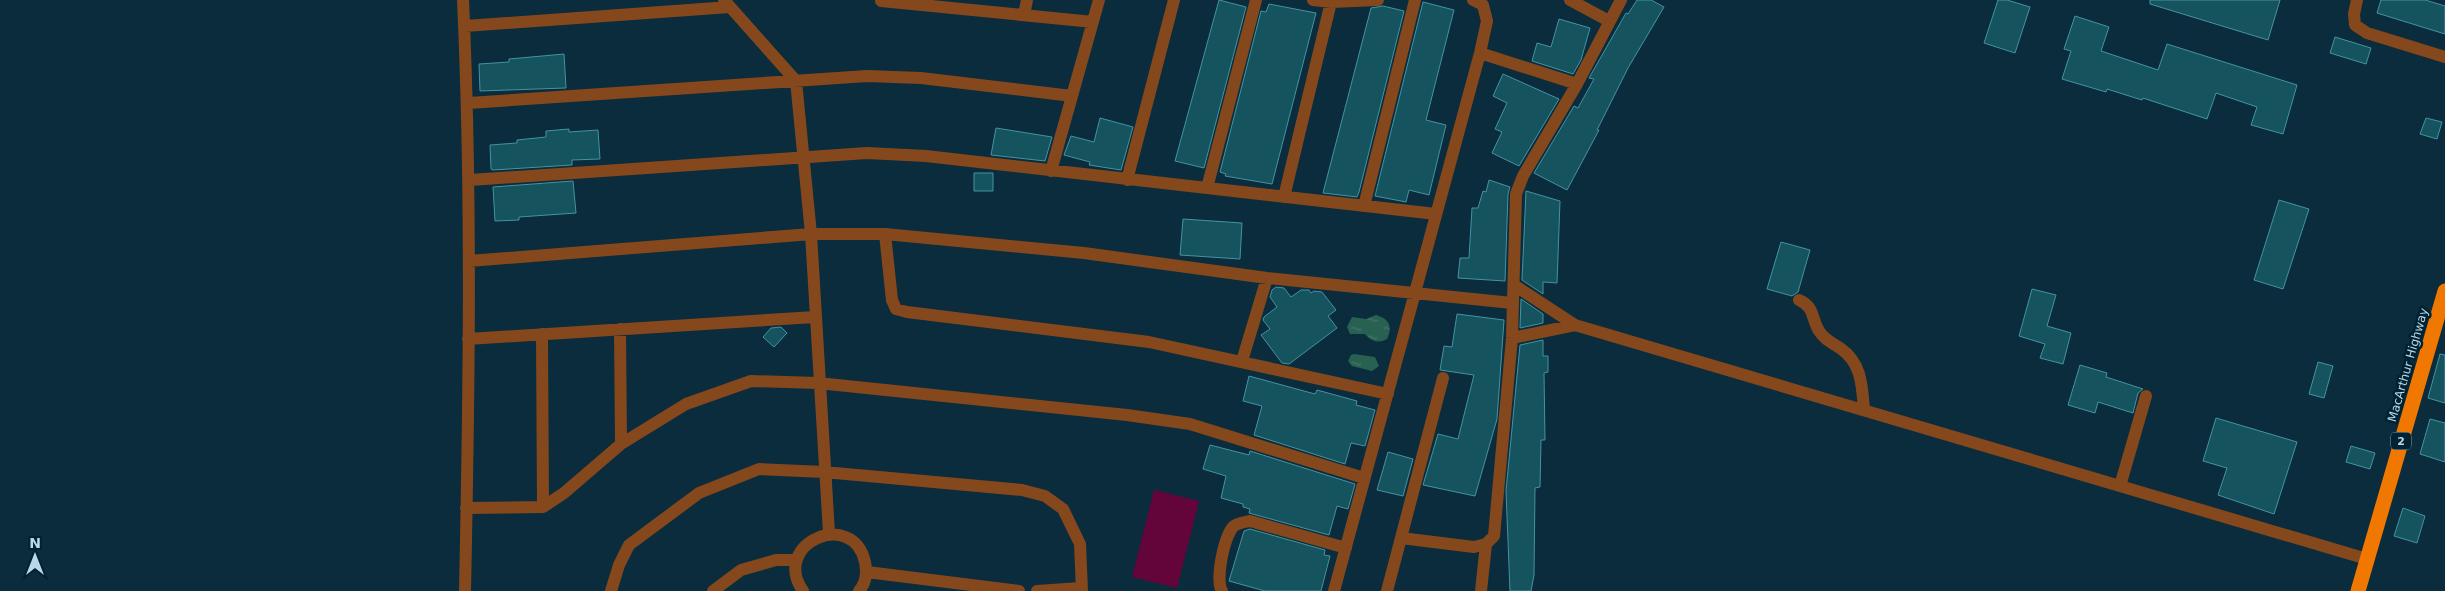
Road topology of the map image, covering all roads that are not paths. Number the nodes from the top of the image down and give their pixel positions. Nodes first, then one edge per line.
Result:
1 (463, 0) edge
2 (1027, 0) edge
3 (1099, 0) edge
4 (1174, 0) edge
5 (1256, 0) edge
6 (1313, 0) edge
7 (1378, 0) edge
8 (1415, 0) edge
9 (1473, 0) edge
10 (1570, 0) edge
11 (1621, 0) edge
12 (2357, 0) edge
13 (881, 1) dead end
14 (1332, 2) junction
15 (727, 4) edge
16 (1024, 15) junction
17 (1609, 21) junction
18 (1093, 22) junction
19 (465, 26) junction
20 (1480, 53) junction
21 (2445, 57) edge
22 (796, 81) junction
23 (1577, 84) junction
24 (1072, 96) junction
25 (469, 103) junction
26 (804, 157) junction
27 (1051, 171) junction
28 (470, 180) junction
29 (1127, 180) junction
30 (1207, 188) junction
31 (1284, 197) junction
32 (1364, 206) junction
33 (1436, 214) junction
34 (811, 234) junction
35 (885, 234) junction
36 (469, 261) junction
37 (1267, 278) junction
38 (1514, 285) junction
39 (2445, 291) edge
40 (1414, 292) junction
41 (1799, 300) dead end
42 (1512, 303) junction
43 (815, 317) junction
44 (1575, 325) junction
45 (620, 329) junction
46 (542, 334) junction
47 (1512, 338) junction
48 (468, 339) junction
49 (1242, 361) junction
50 (1443, 378) dead end
51 (818, 383) junction
52 (1388, 394) junction
53 (2146, 396) dead end
54 (1864, 410) junction
55 (621, 444) junction
56 (824, 472) junction
57 (1364, 478) junction
58 (2120, 486) junction
59 (543, 507) junction
60 (466, 508) junction
61 (829, 533) junction
62 (1401, 538) junction
63 (1486, 544) junction
64 (1346, 548) junction
65 (2367, 559) junction
66 (796, 560) junction
67 (867, 572) junction
68 (920, 585) edge
69 (1082, 589) edge
70 (465, 591) edge
71 (611, 591) edge
72 (713, 591) edge
73 (803, 591) edge
74 (859, 591) edge
75 (1019, 591) edge
76 (1036, 591) edge
77 (1222, 591) edge
78 (1334, 591) edge
79 (1387, 591) edge
80 (1481, 591) edge
81 (2358, 591) edge

1 - 19 street
2 - 16 street
3 - 18 street
4 - 29 street
5 - 30 street
6 - 14 street
7 - 14 street
8 - 32 street
9 - 20 street
10 - 17 street
11 - 17 street
12 - 21 street
13 - 16 street
14 - 31 street
15 - 19 street
15 - 22 street
16 - 18 street
17 - 23 street
18 - 24 street
19 - 25 street
20 - 23 street
20 - 33 street
22 - 24 street
22 - 25 street
22 - 26 street
23 - 38 street
24 - 27 street
25 - 28 street
26 - 27 street
26 - 28 street
26 - 34 street
27 - 29 street
28 - 36 street
29 - 30 street
30 - 31 street
31 - 32 street
32 - 33 street
33 - 40 street
34 - 35 street
34 - 36 street
34 - 43 street
35 - 37 street
35 - 49 street
36 - 48 street
37 - 40 street
37 - 49 street
38 - 42 street
38 - 44 street
39 - 65 highway, MacArthur Highway / 2
40 - 42 street
40 - 52 street
41 - 54 street
42 - 47 street
43 - 45 street
43 - 51 street
44 - 47 street
44 - 54 street
45 - 46 street
45 - 55 street
46 - 48 street
46 - 59 street
47 - 63 street
48 - 60 street
49 - 52 street
50 - 62 street
51 - 55 street
51 - 56 street
51 - 57 street
52 - 57 street
53 - 58 street
54 - 58 street
55 - 59 street
56 - 61 street
56 - 69 street
56 - 71 street
57 - 64 street
58 - 65 street
59 - 60 street
60 - 70 street
61 - 66 street
61 - 67 street
62 - 63 street
62 - 79 street
63 - 80 street
64 - 77 street
64 - 78 street
65 - 81 highway, MacArthur Highway / 2
66 - 72 street
66 - 73 street
67 - 68 street
67 - 74 street
68 - 75 street
69 - 76 street

